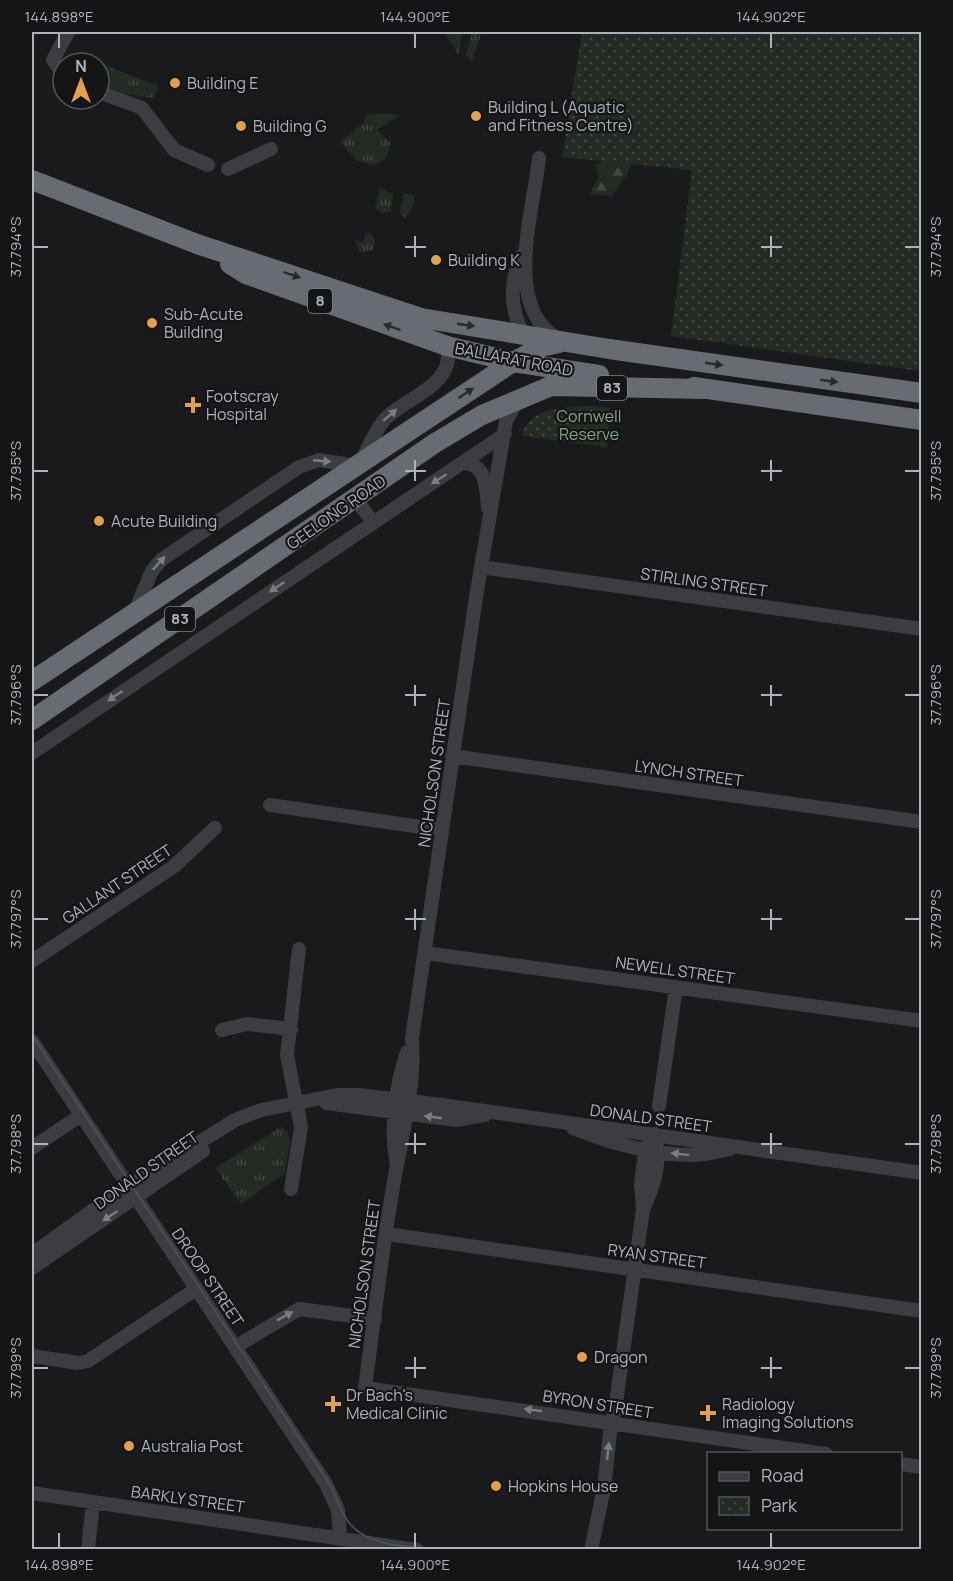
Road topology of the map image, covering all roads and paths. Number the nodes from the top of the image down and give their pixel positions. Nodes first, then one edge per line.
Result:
1 (68, 32) edge
2 (58, 51) edge
3 (111, 96) edge
4 (271, 148) dead end
5 (539, 158) dead end
6 (208, 165) dead end
7 (228, 168) dead end
8 (32, 180) edge
9 (527, 243) junction
10 (197, 244) junction
11 (528, 343) junction
12 (573, 343) junction
13 (447, 346) junction
14 (513, 362) junction
15 (552, 369) junction
16 (705, 388) junction
17 (921, 393) edge
18 (520, 398) junction
19 (921, 420) edge
20 (504, 434) junction
21 (464, 463) junction
22 (358, 465) junction
23 (356, 500) junction
24 (489, 513) junction
25 (373, 522) junction
26 (481, 567) junction
27 (133, 615) junction
28 (921, 629) edge
29 (36, 676) edge
30 (32, 720) edge
31 (32, 753) edge
32 (452, 756) junction
33 (270, 805) dead end
34 (921, 822) edge
35 (215, 828) dead end
36 (442, 830) junction
37 (300, 950) dead end
38 (425, 952) junction
39 (32, 961) edge
40 (676, 987) junction
41 (921, 1021) edge
42 (291, 1029) junction
43 (222, 1030) dead end
44 (32, 1041) edge
45 (293, 1103) junction
46 (403, 1106) junction
47 (659, 1106) dead end
48 (81, 1115) junction
49 (560, 1123) junction
50 (655, 1134) junction
51 (32, 1148) edge
52 (738, 1148) junction
53 (652, 1150) junction
54 (921, 1173) edge
55 (291, 1189) dead end
56 (132, 1192) junction
57 (387, 1234) junction
58 (32, 1254) edge
59 (32, 1268) edge
60 (634, 1269) junction
61 (196, 1289) junction
62 (921, 1311) edge
63 (375, 1319) junction
64 (235, 1347) junction
65 (32, 1356) edge
66 (365, 1388) joint
67 (611, 1424) junction
68 (812, 1452) edge
69 (902, 1464) edge
70 (921, 1467) edge
71 (32, 1493) edge
72 (93, 1502) junction
73 (340, 1537) junction
74 (88, 1550) edge
75 (417, 1550) edge
76 (591, 1550) edge

1 - 2 street
3 - 6 street
4 - 7 street
5 - 9 street
8 - 10 highway, BALLARAT ROAD / 8
9 - 11 street
9 - 12 street
10 -> 11 highway, BALLARAT ROAD / 8
13 -> 10 highway, BALLARAT ROAD / 8
11 - 12 highway, GEELONG ROAD / 83
11 - 14 highway, GEELONG ROAD / 83
11 - 15 highway
12 -> 17 highway, BALLARAT ROAD / 83
13 - 14 highway, BALLARAT ROAD / 8
22 -> 13 street
14 - 15 highway, BALLARAT ROAD / 8
22 -> 14 highway, GEELONG ROAD / 83
15 - 16 highway, BALLARAT ROAD / 8
16 - 18 highway, GEELONG ROAD / 83
16 - 19 highway, BALLARAT ROAD / 83
18 - 20 street, NICHOLSON STREET
18 - 23 highway, GEELONG ROAD / 83
20 - 21 street
20 - 24 street, NICHOLSON STREET
21 - 24 street, NICHOLSON STREET
21 -> 25 street
22 - 27 highway, GEELONG ROAD / 83
27 -> 22 street
23 - 25 street
23 - 30 highway, GEELONG ROAD / 83
24 - 26 street, NICHOLSON STREET
25 -> 31 street
26 - 28 street, STIRLING STREET
26 - 32 street, NICHOLSON STREET
27 - 29 highway, GEELONG ROAD / 83
32 - 34 street, LYNCH STREET
32 - 36 street, NICHOLSON STREET
33 - 36 street
35 - 39 street, GALLANT STREET
36 - 38 street, NICHOLSON STREET
37 - 42 street
38 - 40 street, NEWELL STREET
38 - 46 street, NICHOLSON STREET
40 - 41 street, NEWELL STREET
40 - 47 street
42 - 43 street
42 - 45 street
44 - 48 street, DROOP STREET
45 - 46 street, DONALD STREET
45 - 55 street
45 - 56 street, DONALD STREET
46 - 49 street, DONALD STREET
46 - 57 street, NICHOLSON STREET
48 - 51 street
48 - 56 street, DROOP STREET
49 - 50 street, DONALD STREET
49 - 53 street, DONALD STREET
50 - 52 street, DONALD STREET
50 - 53 street
52 -> 53 street, DONALD STREET
52 - 54 street, DONALD STREET
53 - 60 street
56 - 58 street, DONALD STREET
56 -> 59 street, DONALD STREET
56 - 61 street, DROOP STREET
57 - 60 street, RYAN STREET
57 - 63 street, NICHOLSON STREET
60 - 62 street, RYAN STREET
60 - 67 street
61 - 64 street, DROOP STREET
61 - 65 street
64 -> 63 street
63 - 66 street, NICHOLSON STREET
64 - 73 street, DROOP STREET
67 -> 66 street, BYRON STREET
67 - 68 street, BYRON STREET
76 -> 67 street
69 - 70 street
71 - 72 street, BARKLY STREET
72 - 73 street, BARKLY STREET
72 - 74 street
73 - 75 street, BARKLY STREET

